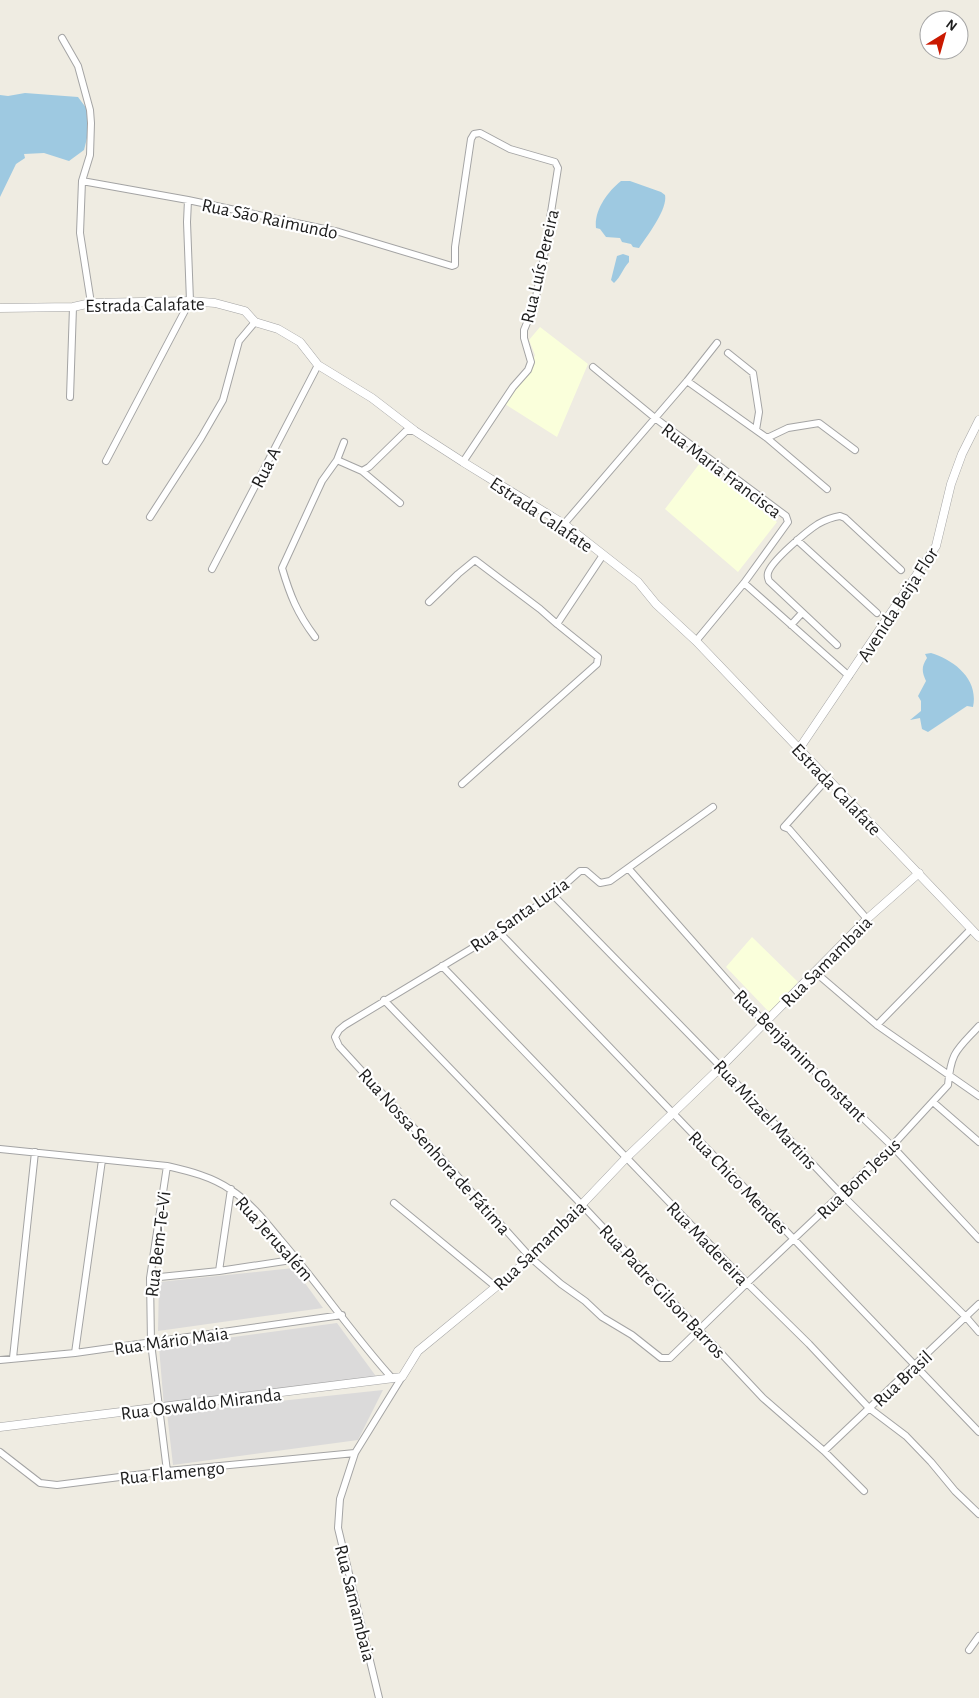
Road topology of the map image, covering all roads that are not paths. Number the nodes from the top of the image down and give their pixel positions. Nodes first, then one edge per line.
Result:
1 (62, 38) dead end
2 (558, 168) joint
3 (82, 181) junction
4 (188, 200) junction
5 (190, 301) junction
6 (91, 303) junction
7 (73, 307) junction
8 (0, 308) edge
9 (255, 322) junction
10 (717, 343) dead end
11 (728, 353) dead end
12 (318, 365) junction
13 (593, 367) dead end
14 (687, 381) junction
15 (70, 397) dead end
16 (655, 418) junction
17 (979, 420) edge
18 (756, 430) junction
19 (415, 431) junction
20 (767, 438) junction
21 (344, 442) dead end
22 (855, 450) dead end
23 (106, 460) dead end
24 (337, 460) junction
25 (463, 462) junction
26 (362, 471) junction
27 (827, 489) dead end
28 (400, 503) dead end
29 (150, 517) dead end
30 (564, 524) junction
31 (796, 540) junction
32 (603, 555) junction
33 (212, 569) dead end
34 (901, 570) dead end
35 (744, 583) junction
36 (429, 602) dead end
37 (802, 613) junction
38 (877, 613) dead end
39 (557, 624) junction
40 (791, 625) junction
41 (315, 637) dead end
42 (696, 641) junction
43 (837, 645) dead end
44 (849, 676) junction
45 (799, 749) junction
46 (827, 779) junction
47 (462, 784) dead end
48 (713, 807) dead end
49 (628, 868) junction
50 (919, 873) junction
51 (553, 895) junction
52 (867, 919) junction
53 (971, 929) junction
54 (499, 932) junction
55 (979, 937) edge
56 (442, 966) junction
57 (815, 972) junction
58 (384, 1000) junction
59 (764, 1022) junction
60 (345, 1025) joint
61 (877, 1026) junction
62 (979, 1026) edge
63 (721, 1066) junction
64 (947, 1076) junction
65 (979, 1096) edge
66 (933, 1102) junction
67 (673, 1113) junction
68 (979, 1142) edge
69 (892, 1146) junction
70 (0, 1149) edge
71 (35, 1152) junction
72 (626, 1158) junction
73 (102, 1160) junction
74 (167, 1166) junction
75 (231, 1189) junction
76 (842, 1195) junction
77 (394, 1203) dead end
78 (582, 1205) junction
79 (794, 1239) junction
80 (979, 1239) edge
81 (531, 1258) junction
82 (298, 1259) junction
83 (219, 1271) junction
84 (150, 1278) junction
85 (747, 1283) junction
86 (496, 1287) junction
87 (979, 1304) edge
88 (342, 1315) junction
89 (966, 1317) junction
90 (700, 1330) junction
91 (979, 1332) edge
92 (151, 1343) junction
93 (75, 1353) junction
94 (13, 1358) junction
95 (670, 1358) joint
96 (0, 1360) edge
97 (916, 1365) junction
98 (402, 1377) junction
99 (392, 1378) junction
100 (159, 1408) junction
101 (869, 1408) junction
102 (0, 1427) edge
103 (979, 1432) edge
104 (824, 1451) junction
105 (0, 1452) edge
106 (355, 1453) junction
107 (167, 1471) junction
108 (864, 1490) dead end
109 (979, 1514) edge
110 (979, 1636) edge
111 (969, 1650) dead end
112 (379, 1698) edge

1 - 3 street
2 - 4 street, Rua São Raimundo
2 - 25 street, Rua Luís Pereira
3 - 4 street, Rua São Raimundo
3 - 6 street
4 - 5 street
5 - 6 street, Estrada Calafate
5 - 9 street, Estrada Calafate
5 - 23 street
6 - 7 street, Estrada Calafate
7 - 8 street, Estrada Calafate
7 - 15 street
9 - 12 street, Estrada Calafate
9 - 29 street
10 - 14 street
11 - 18 street
12 - 19 street, Estrada Calafate
12 - 33 street, Rua A
13 - 16 street
14 - 16 street
14 - 18 street
16 - 30 street
16 - 35 street, Rua Maria Francisca
17 - 44 street, Avenida Beija Flor
18 - 20 street
19 - 25 street, Estrada Calafate
19 - 26 street
20 - 22 street
20 - 27 street
21 - 24 street
24 - 26 street
24 - 41 street
25 - 30 street, Estrada Calafate
26 - 28 street
30 - 32 street, Estrada Calafate
31 - 34 street
31 - 37 street
31 - 38 street
32 - 39 street
32 - 42 street, Estrada Calafate
35 - 40 street
35 - 42 street, Rua Maria Francisca
36 - 39 street
37 - 40 street
37 - 43 street
39 - 47 street
40 - 44 street
42 - 45 street, Estrada Calafate
44 - 45 street, Avenida Beija Flor
45 - 46 street, Estrada Calafate
46 - 50 street, Estrada Calafate
46 - 52 street
48 - 49 street, Rua Santa Luzia
49 - 51 street, Rua Santa Luzia
49 - 59 street, Rua Benjamim Constant
50 - 52 street, Rua Samambaia
50 - 53 street, Estrada Calafate
51 - 54 street, Rua Santa Luzia
51 - 63 street, Rua Mizael Martins
52 - 57 street, Rua Samambaia
53 - 55 street, Estrada Calafate
53 - 61 street
54 - 56 street, Rua Santa Luzia
54 - 67 street, Rua Chico Mendes
56 - 58 street, Rua Santa Luzia
56 - 72 street, Rua Madereira
57 - 59 street, Rua Samambaia
57 - 61 street
58 - 60 street, Rua Santa Luzia
58 - 78 street, Rua Padre Gilson Barros
59 - 63 street, Rua Samambaia
59 - 69 street, Rua Benjamim Constant
60 - 81 street, Rua Nossa Senhora de Fátima
61 - 64 street
62 - 64 street, Rua Bom Jesus
63 - 67 street, Rua Samambaia
63 - 76 street, Rua Mizael Martins
64 - 65 street
64 - 66 street, Rua Bom Jesus
66 - 68 street
66 - 69 street, Rua Bom Jesus
67 - 72 street, Rua Samambaia
67 - 79 street, Rua Chico Mendes
69 - 76 street, Rua Bom Jesus
69 - 80 street, Rua Benjamim Constant
70 - 71 street, Rua Jerusalém
71 - 73 street, Rua Jerusalém
71 - 94 street
72 - 78 street, Rua Samambaia
72 - 85 street, Rua Madereira
73 - 74 street, Rua Jerusalém
73 - 93 street
74 - 75 street, Rua Jerusalém
74 - 84 street, Rua Bem-Te-Vi
75 - 82 street, Rua Jerusalém
75 - 83 street
76 - 79 street, Rua Bom Jesus
76 - 89 street, Rua Mizael Martins
77 - 86 street
78 - 81 street, Rua Samambaia
78 - 90 street, Rua Padre Gilson Barros
79 - 85 street, Rua Bom Jesus
79 - 97 street, Rua Chico Mendes
81 - 86 street, Rua Samambaia
81 - 95 street, Rua Nossa Senhora de Fátima
82 - 83 street
82 - 88 street, Rua Jerusalém
83 - 84 street
84 - 92 street, Rua Bem-Te-Vi
85 - 90 street, Rua Bom Jesus
85 - 101 street, Rua Madereira
86 - 98 street, Rua Samambaia
87 - 89 street, Rua Brasil
88 - 92 street, Rua Mário Maia
88 - 99 street, Rua Jerusalém
89 - 91 street, Rua Mizael Martins
89 - 97 street, Rua Brasil
90 - 95 street, Rua Bom Jesus
90 - 104 street, Rua Padre Gilson Barros
92 - 93 street, Rua Mário Maia
92 - 100 street, Rua Bem-Te-Vi
93 - 94 street, Rua Mário Maia
94 - 96 street, Rua Mário Maia
97 - 101 street, Rua Brasil
97 - 103 street, Rua Chico Mendes
98 - 99 street, Rua Oswaldo Miranda
98 - 106 street, Rua Samambaia
99 - 100 street, Rua Oswaldo Miranda
100 - 102 street, Rua Oswaldo Miranda
100 - 107 street, Rua Bem-Te-Vi
101 - 104 street, Rua Brasil
101 - 109 street, Rua Madereira
104 - 108 street, Rua Padre Gilson Barros
105 - 107 street, Rua Flamengo
106 - 107 street, Rua Flamengo
106 - 112 street, Rua Samambaia
110 - 111 street

